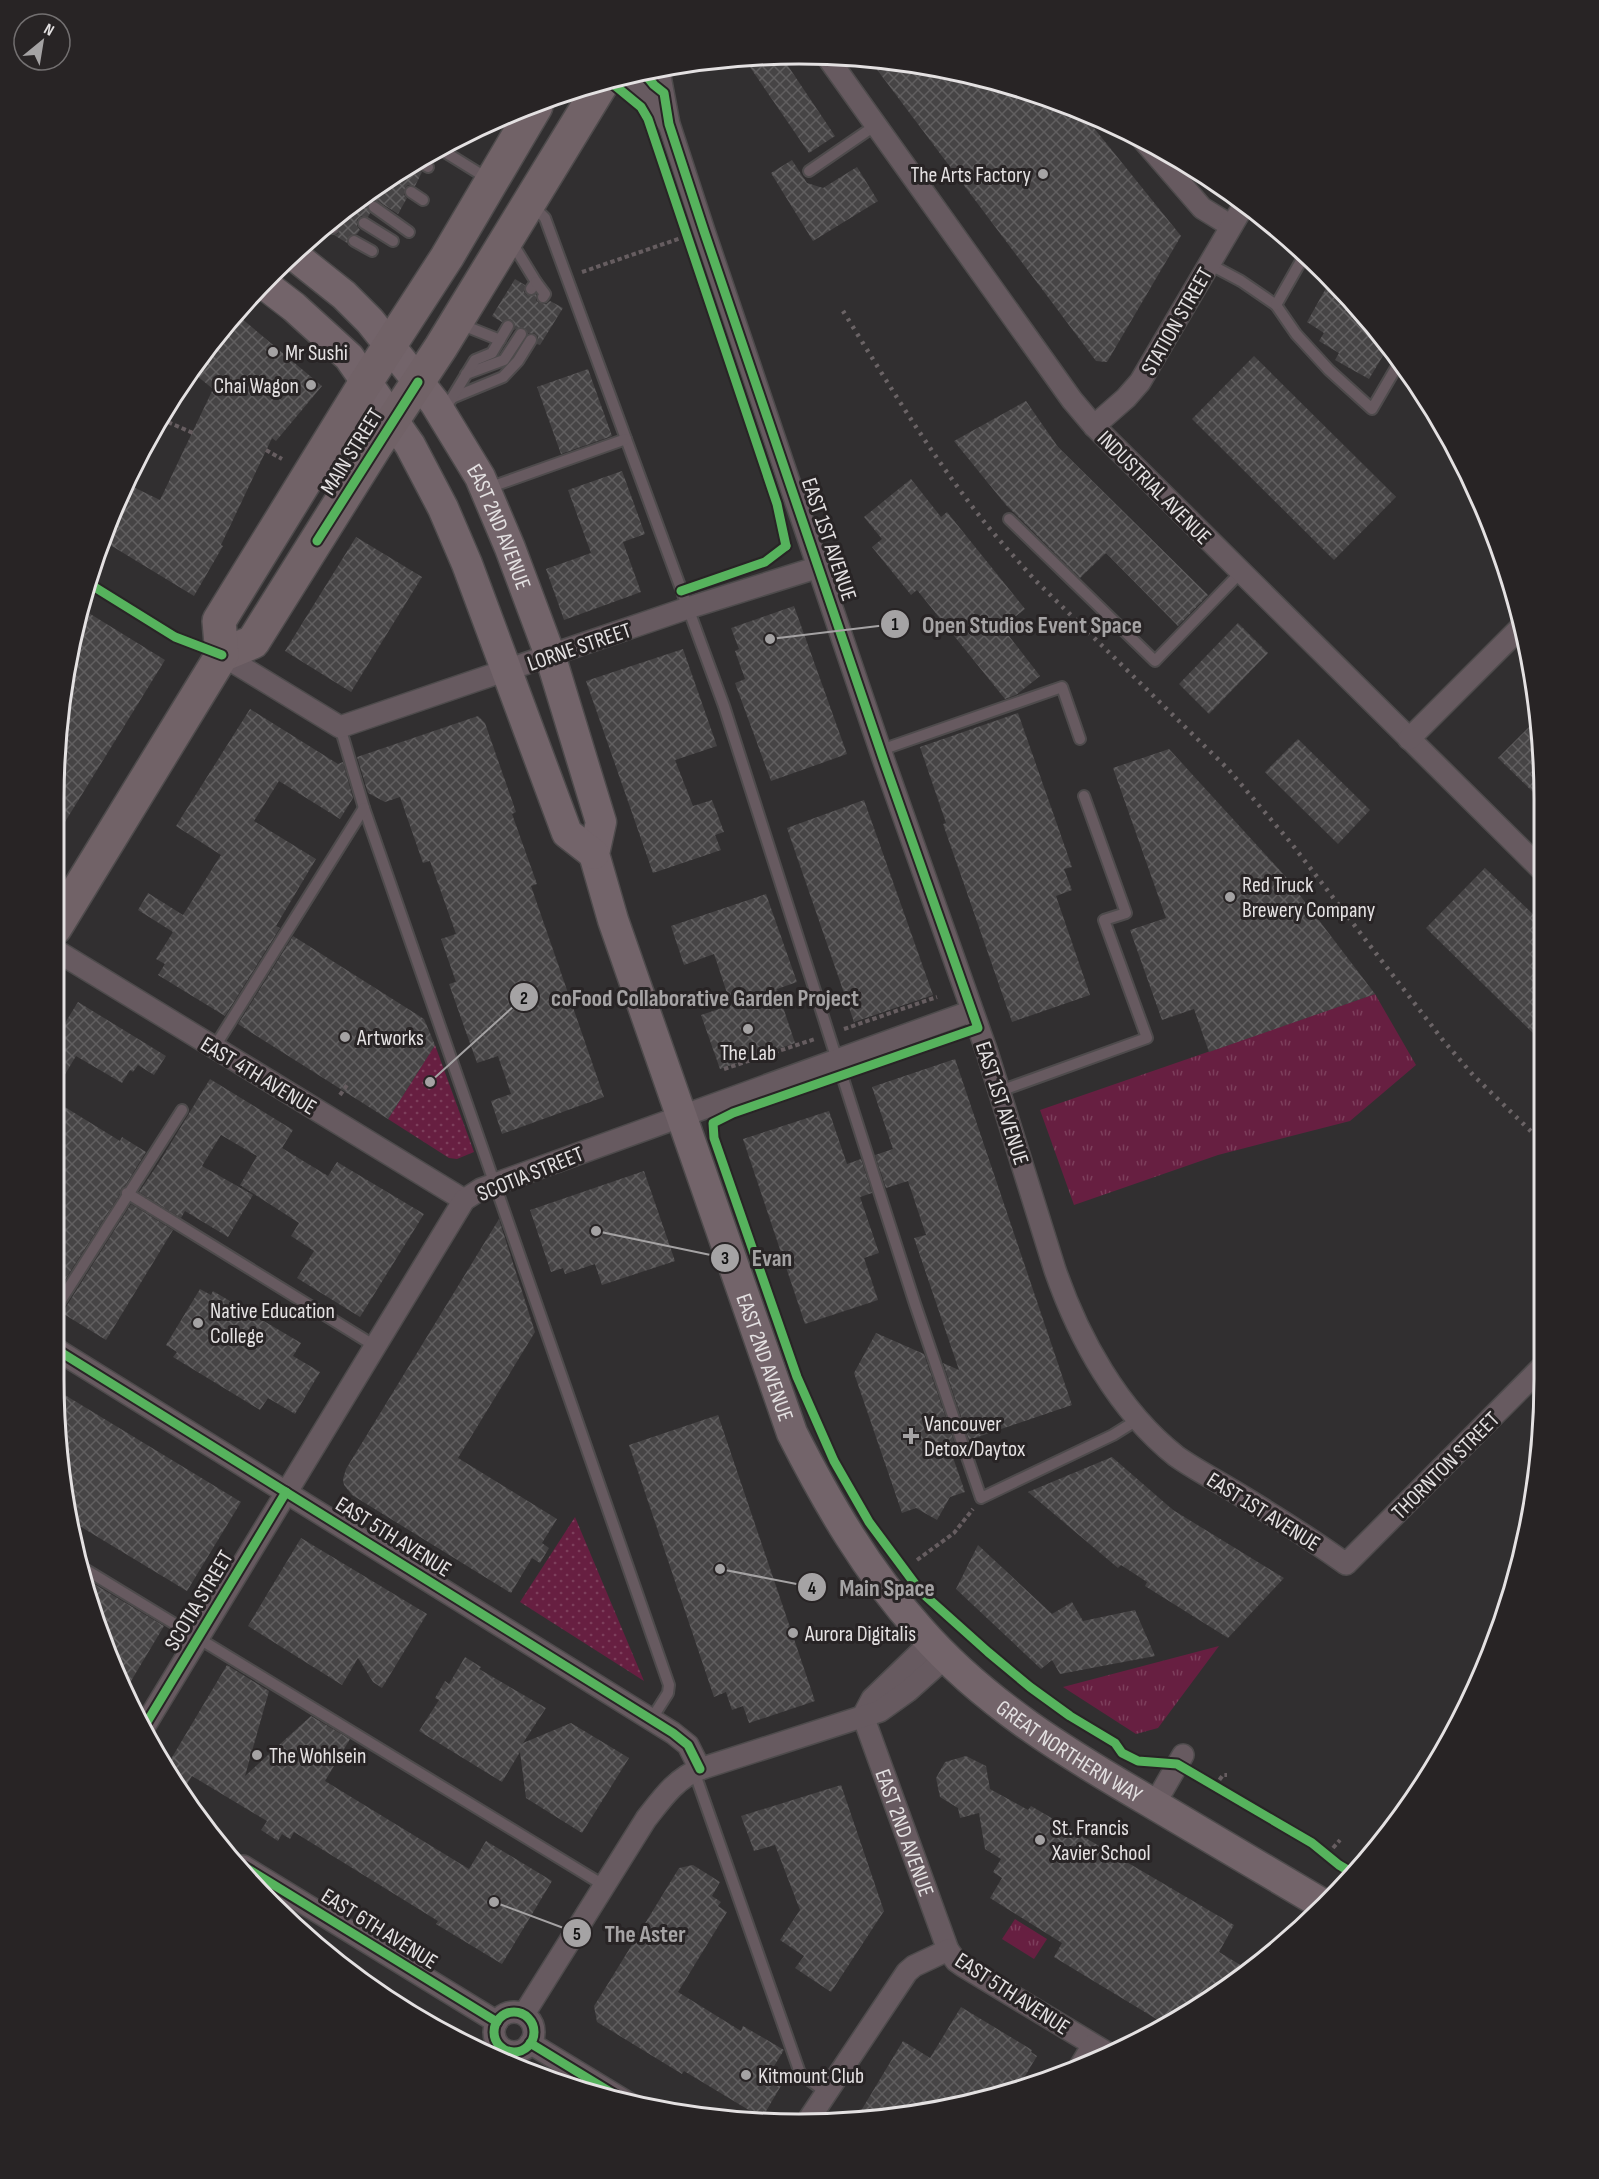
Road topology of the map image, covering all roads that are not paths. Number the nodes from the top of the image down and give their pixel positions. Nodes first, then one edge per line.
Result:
1 (833, 65) edge
2 (660, 78) edge
3 (632, 85) edge
4 (596, 94) edge
5 (530, 116) edge
6 (669, 124) junction
7 (876, 125) junction
8 (448, 154) edge
9 (1159, 159) edge
10 (809, 171) dead end
11 (492, 182) junction
12 (411, 192) dead end
13 (423, 200) dead end
14 (530, 203) junction
15 (374, 207) dead end
16 (1240, 211) edge
17 (364, 223) dead end
18 (1231, 226) junction
19 (410, 232) dead end
20 (509, 238) junction
21 (354, 241) dead end
22 (393, 241) dead end
23 (372, 251) dead end
24 (300, 261) edge
25 (1300, 262) edge
26 (1209, 264) junction
27 (271, 289) edge
28 (543, 297) dead end
29 (1276, 305) junction
30 (457, 322) junction
31 (508, 326) dead end
32 (521, 334) dead end
33 (500, 340) junction
34 (531, 340) dead end
35 (390, 346) junction
36 (1395, 369) edge
37 (466, 374) junction
38 (366, 382) junction
39 (418, 382) junction
40 (447, 406) junction
41 (393, 420) junction
42 (1094, 426) junction
43 (626, 439) junction
44 (485, 489) junction
45 (1009, 519) dead end
46 (819, 567) junction
47 (1241, 572) junction
48 (688, 608) junction
49 (1515, 633) edge
50 (222, 655) junction
51 (550, 655) junction
52 (506, 671) junction
53 (340, 727) junction
54 (1080, 739) dead end
55 (1409, 740) junction
56 (881, 750) junction
57 (1083, 796) dead end
58 (364, 808) junction
59 (594, 854) junction
60 (1534, 862) edge
61 (64, 913) edge
62 (64, 956) edge
63 (972, 1011) junction
64 (214, 1048) junction
65 (837, 1059) junction
66 (1000, 1091) junction
67 (182, 1110) dead end
68 (683, 1116) junction
69 (495, 1184) junction
70 (127, 1193) junction
71 (464, 1200) junction
72 (64, 1295) edge
73 (375, 1346) junction
74 (64, 1354) edge
75 (1534, 1375) edge
76 (1137, 1420) junction
77 (286, 1492) junction
78 (1346, 1564) joint
79 (91, 1573) edge
80 (198, 1638) junction
81 (939, 1649) junction
82 (863, 1716) junction
83 (651, 1719) junction
84 (148, 1720) edge
85 (1180, 1760) road end
86 (697, 1770) junction
87 (1154, 1805) junction
88 (257, 1875) edge
89 (605, 1886) junction
90 (1317, 1901) edge
91 (948, 1950) junction
92 (524, 2014) junction
93 (497, 2022) junction
94 (530, 2043) junction
95 (499, 2050) edge
96 (1101, 2050) edge
97 (504, 2053) edge
98 (602, 2087) edge
99 (827, 2093) junction
100 (813, 2114) edge

1 - 7 street, INDUSTRIAL AVENUE
2 - 6 street, EAST 1ST AVENUE
3 - 6 street, EAST 1ST AVENUE
4 - 14 main road, MAIN STREET
5 - 11 main road, MAIN STREET
6 - 46 street, EAST 1ST AVENUE
7 - 10 lane
7 - 42 street, INDUSTRIAL AVENUE
8 - 11 lane
9 - 18 street
11 - 35 main road, MAIN STREET
12 - 13 lane
14 - 20 main road, MAIN STREET
14 - 43 lane
15 - 19 lane
16 - 18 street, STATION STREET
17 - 22 lane
18 - 26 street, STATION STREET
20 - 28 lane
20 - 30 main road, MAIN STREET
21 - 23 lane
24 - 35 main road, EAST 2ND AVENUE
25 - 29 lane
26 - 29 lane
26 - 42 street, STATION STREET
27 - 38 main road, EAST 2ND AVENUE
29 - 36 lane
30 - 33 lane
30 - 39 main road, MAIN STREET
31 - 33 lane
32 - 37 lane
33 - 37 lane
34 - 40 lane
35 - 38 main road, MAIN STREET
35 - 39 main road, EAST 2ND AVENUE
37 - 40 lane
38 - 41 main road, EAST 2ND AVENUE
38 - 50 main road, MAIN STREET
39 - 40 main road, EAST 2ND AVENUE
39 - 41 main road, MAIN STREET
40 - 44 main road, EAST 2ND AVENUE
41 - 50 main road, MAIN STREET
41 - 52 main road, EAST 2ND AVENUE
42 - 47 street, INDUSTRIAL AVENUE
43 - 44 lane
43 - 48 lane
44 - 51 main road, EAST 2ND AVENUE
45 - 47 lane
46 - 48 street, LORNE STREET
46 - 56 street, EAST 1ST AVENUE
47 - 55 street, INDUSTRIAL AVENUE
48 - 51 street, LORNE STREET
48 - 65 lane
49 - 55 street
50 - 53 street
50 - 61 main road
51 - 52 street, LORNE STREET
51 - 59 main road, EAST 2ND AVENUE
52 - 53 street, LORNE STREET
52 - 59 main road, EAST 2ND AVENUE
53 - 58 lane
54 - 56 lane
55 - 60 street, INDUSTRIAL AVENUE
56 - 63 street, EAST 1ST AVENUE
57 - 66 lane
58 - 64 lane
58 - 69 lane
59 - 68 main road, EAST 2ND AVENUE
62 - 64 street, EAST 4TH AVENUE
63 - 65 street, SCOTIA STREET
63 - 66 street, EAST 1ST AVENUE
64 - 71 street, EAST 4TH AVENUE
65 - 68 street, SCOTIA STREET
65 - 76 lane
66 - 76 street, EAST 1ST AVENUE
67 - 70 lane
68 - 69 street, SCOTIA STREET
68 - 81 main road, EAST 2ND AVENUE
69 - 71 street, SCOTIA STREET
69 - 83 lane
70 - 72 lane
70 - 73 lane
71 - 73 street, SCOTIA STREET
73 - 77 street, SCOTIA STREET
74 - 77 street, EAST 5TH AVENUE
75 - 78 street, THORNTON STREET
76 - 78 street, EAST 1ST AVENUE
77 - 80 street, SCOTIA STREET
77 - 83 street, EAST 5TH AVENUE
79 - 80 lane
80 - 84 street, SCOTIA STREET
80 - 89 lane
81 - 82 street
81 - 87 main road, GREAT NORTHERN WAY
82 - 86 street
82 - 91 street, EAST 2ND AVENUE
83 - 86 street, EAST 5TH AVENUE
85 - 87 street
86 - 89 street
86 - 99 lane
87 - 90 main road, GREAT NORTHERN WAY
88 - 93 street, EAST 6TH AVENUE
89 - 92 street
91 - 96 street, EAST 5TH AVENUE
91 - 99 street
92 - 93 street
92 - 94 street
93 - 95 street
94 - 97 street
94 - 98 street
99 - 100 street

